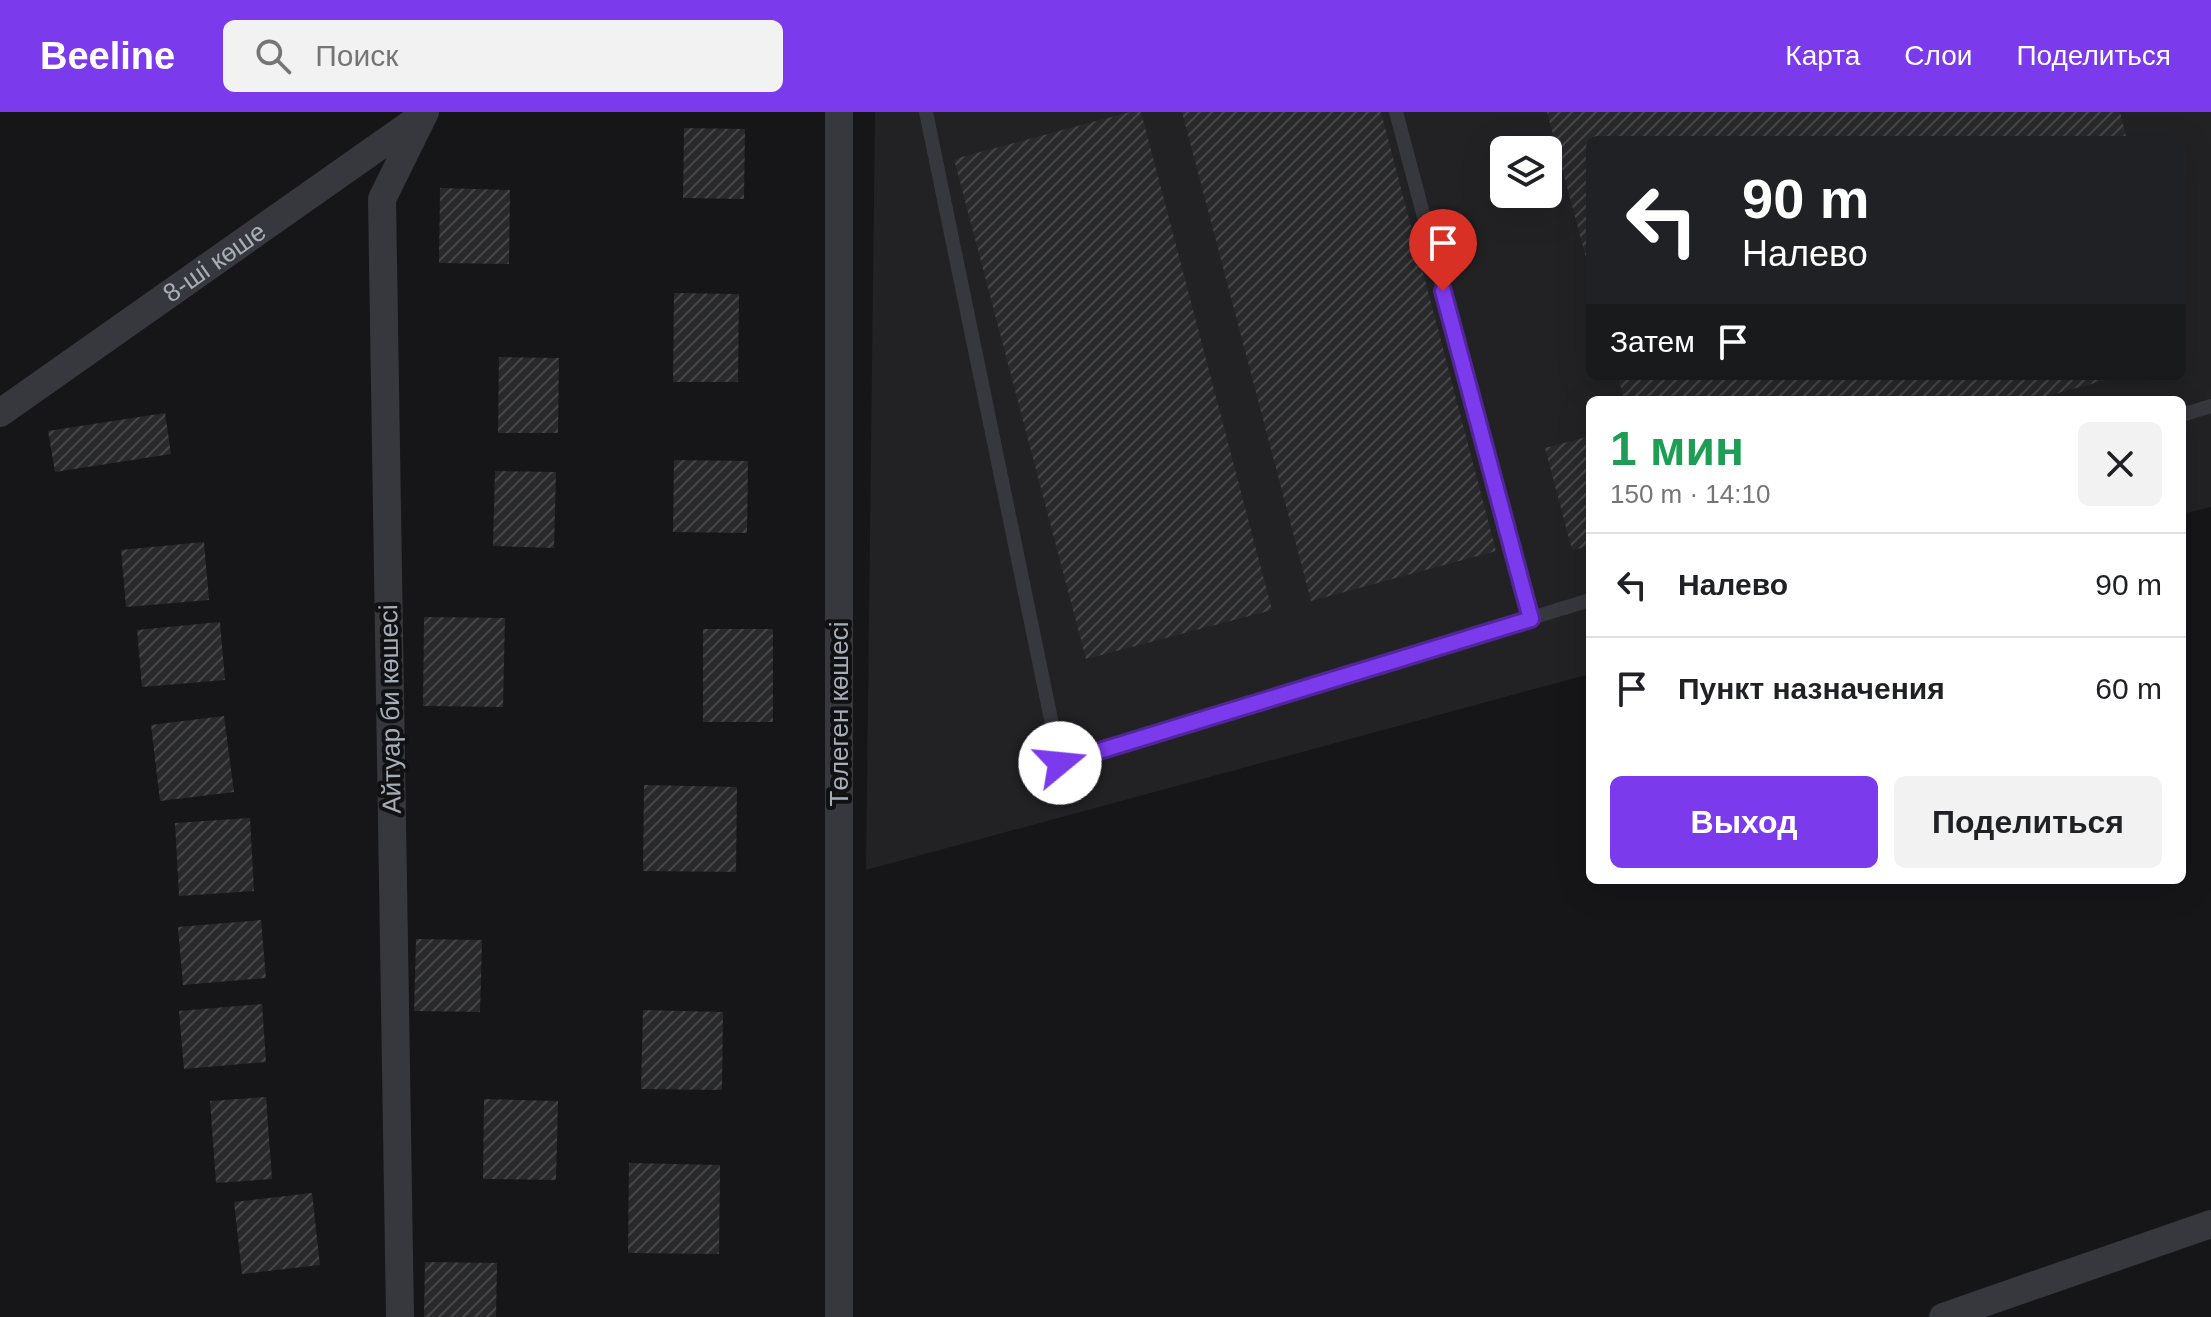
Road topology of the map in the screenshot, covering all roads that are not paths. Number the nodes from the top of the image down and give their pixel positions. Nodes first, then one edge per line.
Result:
1 (839, 112) edge
2 (926, 112) edge
3 (1396, 112) edge
4 (426, 113) edge
5 (2211, 406) edge
6 (0, 413) edge
7 (2186, 414) edge
8 (1586, 601) edge
9 (1531, 619) junction
10 (2211, 1224) edge
11 (400, 1317) edge
12 (839, 1317) edge
13 (1943, 1317) edge

1 - 12 street, Төлеген көшесі
2 - 9 lane
3 - 9 lane
4 - 6 street, 8-шi көше
4 - 11 street, Айтуар би көшесі
5 - 7 lane
8 - 9 lane
10 - 13 street

